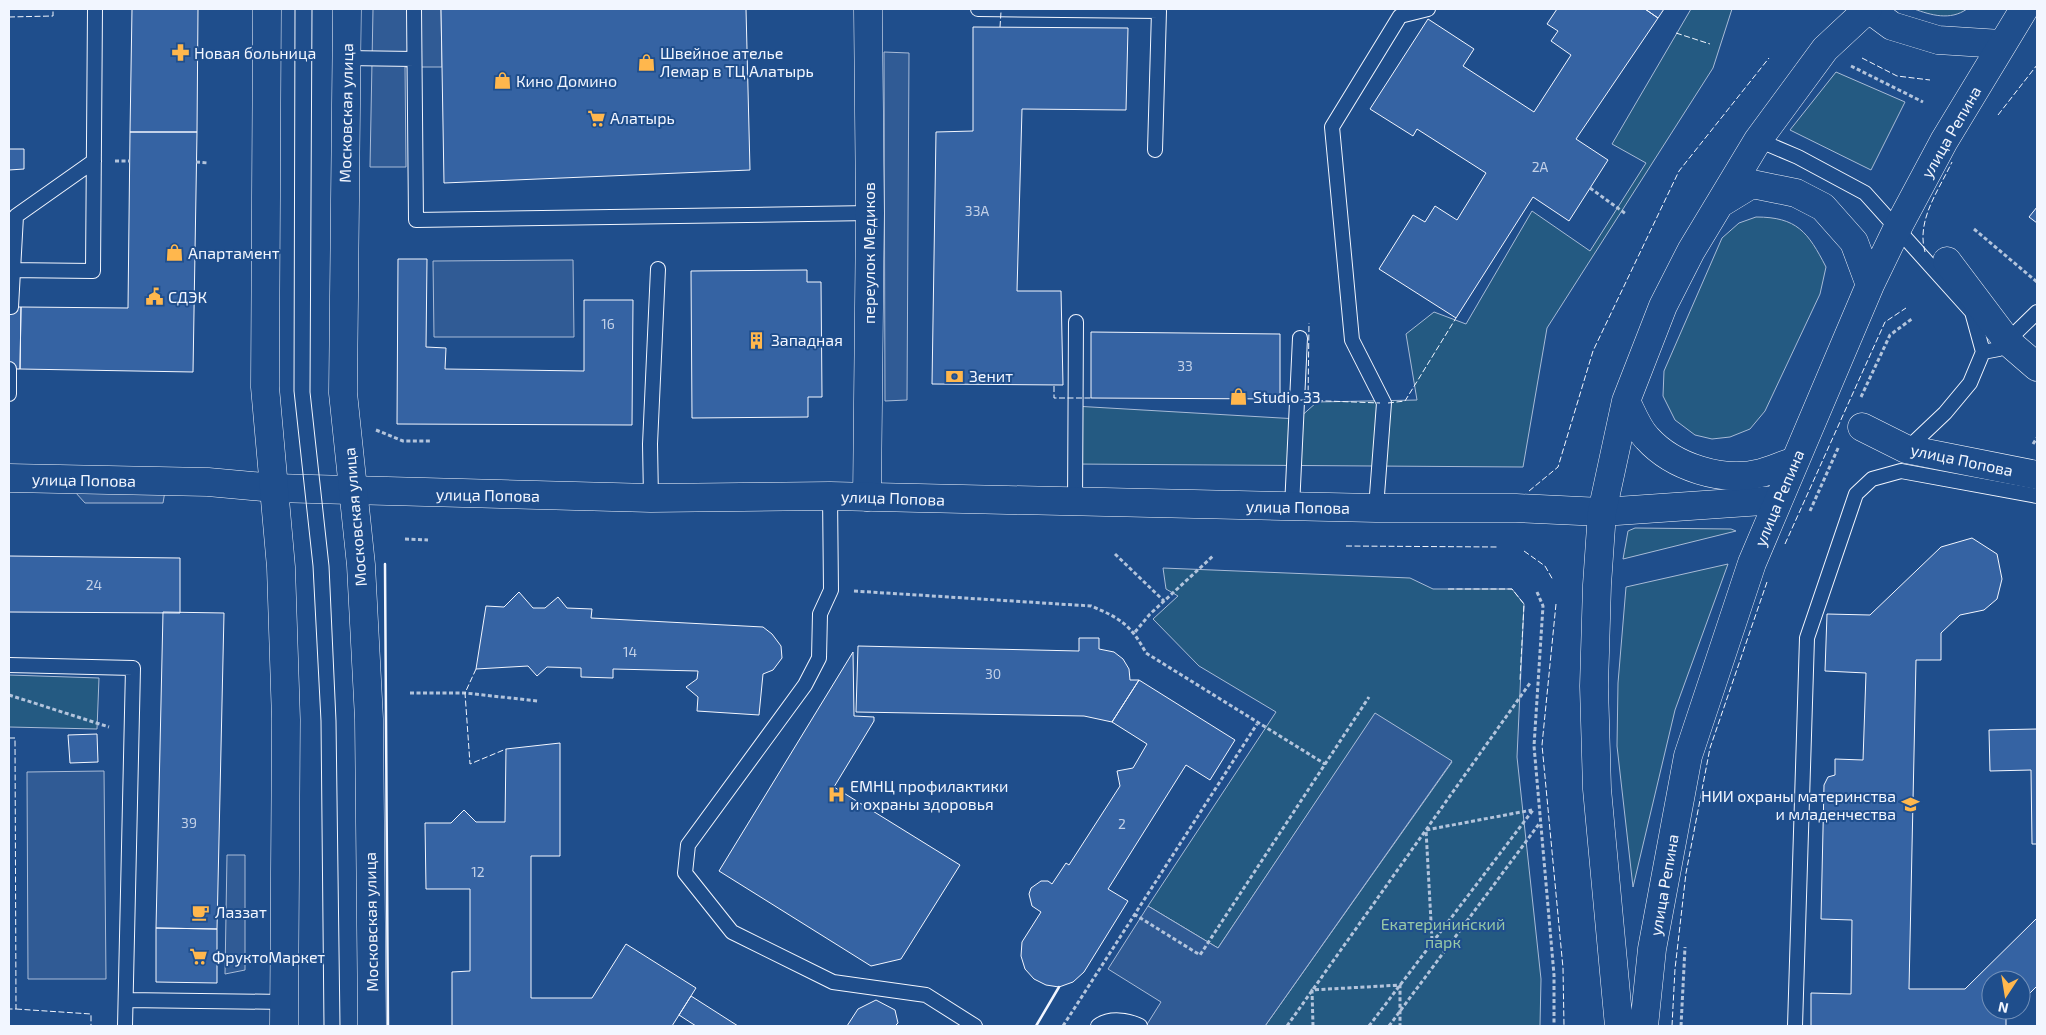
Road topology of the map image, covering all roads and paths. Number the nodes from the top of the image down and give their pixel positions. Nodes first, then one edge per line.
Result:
1 (95, 9) edge
2 (267, 9) edge
3 (347, 9) edge
4 (414, 9) edge
5 (868, 9) edge
6 (978, 9) edge
7 (1428, 9) edge
8 (1869, 9) edge
9 (2024, 9) edge
10 (2001, 44) junction
11 (346, 58) junction
12 (414, 59) junction
13 (1850, 66) dead end
14 (1923, 102) dead end
15 (1758, 140) junction
16 (1156, 150) dead end
17 (94, 161) junction
18 (196, 162) dead end
19 (208, 163) dead end
20 (1590, 188) dead end
21 (1719, 203) junction
22 (870, 213) junction
23 (12, 214) edge
24 (1626, 214) dead end
25 (1897, 229) junction
26 (1974, 229) dead end
27 (1947, 262) dead end
28 (658, 268) dead end
29 (10, 270) edge
30 (2037, 282) edge
31 (1870, 285) junction
32 (11, 307) dead end
33 (2037, 312) edge
34 (1913, 318) dead end
35 (1076, 322) dead end
36 (1300, 338) dead end
37 (1996, 347) junction
38 (2037, 367) edge
39 (9, 369) edge
40 (9, 394) edge
41 (1626, 401) junction
42 (1860, 414) joint
43 (374, 424) dead end
44 (430, 442) dead end
45 (1839, 445) dead end
46 (1904, 460) junction
47 (1793, 462) junction
48 (2037, 475) edge
49 (9, 478) edge
50 (274, 488) junction
51 (353, 491) junction
52 (830, 496) junction
53 (2037, 496) edge
54 (867, 497) junction
55 (651, 498) junction
56 (1778, 500) junction
57 (1075, 503) junction
58 (1292, 506) junction
59 (1376, 508) junction
60 (1602, 512) junction
61 (1807, 517) dead end
62 (405, 539) dead end
63 (428, 540) dead end
64 (1115, 554) dead end
65 (1213, 556) dead end
66 (831, 590) junction
67 (1537, 592) dead end
68 (1164, 601) junction
69 (1135, 632) junction
70 (9, 665) edge
71 (1530, 683) dead end
72 (410, 693) dead end
73 (9, 695) edge
74 (1369, 697) dead end
75 (538, 701) dead end
76 (1257, 724) junction
77 (131, 734) junction
78 (1325, 764) junction
79 (1540, 824) junction
80 (1426, 830) junction
81 (1134, 914) junction
82 (1686, 940) dead end
83 (1432, 941) junction
84 (1400, 985) junction
85 (1312, 990) junction
86 (126, 1000) junction
87 (1400, 1012) junction
88 (284, 1014) edge
89 (125, 1026) edge
90 (372, 1026) edge
91 (975, 1026) edge
92 (1063, 1026) edge
93 (1098, 1026) edge
94 (1140, 1026) edge
95 (1287, 1026) edge
96 (1313, 1026) edge
97 (1369, 1026) edge
98 (1389, 1026) edge
99 (1400, 1026) edge
100 (1554, 1026) edge
101 (1619, 1026) edge
102 (1644, 1026) edge
103 (1681, 1026) edge
104 (1795, 1026) edge

1 - 17 lane
2 - 50 main road
3 - 11 main road, Московская улица
4 - 12 lane
5 - 22 main road, переулок Медиков
6 - 16 lane
7 - 59 lane
8 - 10 main road
8 - 15 main road
9 - 10 main road, улица Репина
10 - 25 main road, улица Репина
11 - 12 lane
11 - 51 main road, Московская улица
12 - 22 lane
13 - 14 path
15 - 21 main road
15 - 25 lane
17 - 23 lane
17 - 29 lane
18 - 19 path
20 - 24 path
21 - 31 main road
21 - 41 main road
22 - 54 main road, переулок Медиков
23 - 29 lane
25 - 31 main road, улица Репина
25 - 37 lane
26 - 30 path
27 - 37 main road
28 - 55 lane
29 - 32 lane
31 - 47 main road, улица Репина
33 - 37 lane
34 - 42 path
35 - 57 lane
36 - 58 lane
37 - 38 main road
37 - 46 lane
39 - 40 lane
41 - 47 main road
41 - 60 main road
42 - 46 main road, улица Попова
43 - 44 path
45 - 61 path
46 - 48 main road, улица Попова
46 - 53 lane
46 - 104 lane
47 - 56 main road, улица Репина
49 - 50 main road, улица Попова
50 - 51 main road, улица Попова
50 - 88 main road
51 - 55 main road, улица Попова
51 - 90 main road, Московская улица
52 - 54 main road, улица Попова
52 - 55 main road, улица Попова
52 - 66 lane
54 - 57 main road, улица Попова
56 - 60 main road, улица Попова
56 - 102 main road, улица Репина
57 - 58 main road, улица Попова
58 - 59 main road, улица Попова
59 - 60 main road, улица Попова
60 - 101 main road
62 - 63 path
64 - 68 path
65 - 68 path
66 - 69 path
66 - 91 lane
67 - 79 path
68 - 69 path
69 - 76 path
70 - 77 lane
71 - 80 path
72 - 75 path
73 - 77 path
74 - 78 path
76 - 78 path
76 - 81 path
77 - 86 lane
78 - 81 path
79 - 87 path
79 - 100 path
80 - 83 path
80 - 83 path
80 - 85 path
81 - 92 path
82 - 103 path
83 - 84 path
84 - 85 path
84 - 87 path
84 - 97 path
85 - 95 path
85 - 96 path
86 - 88 lane
86 - 89 lane
87 - 98 path
87 - 99 path
93 - 94 lane

